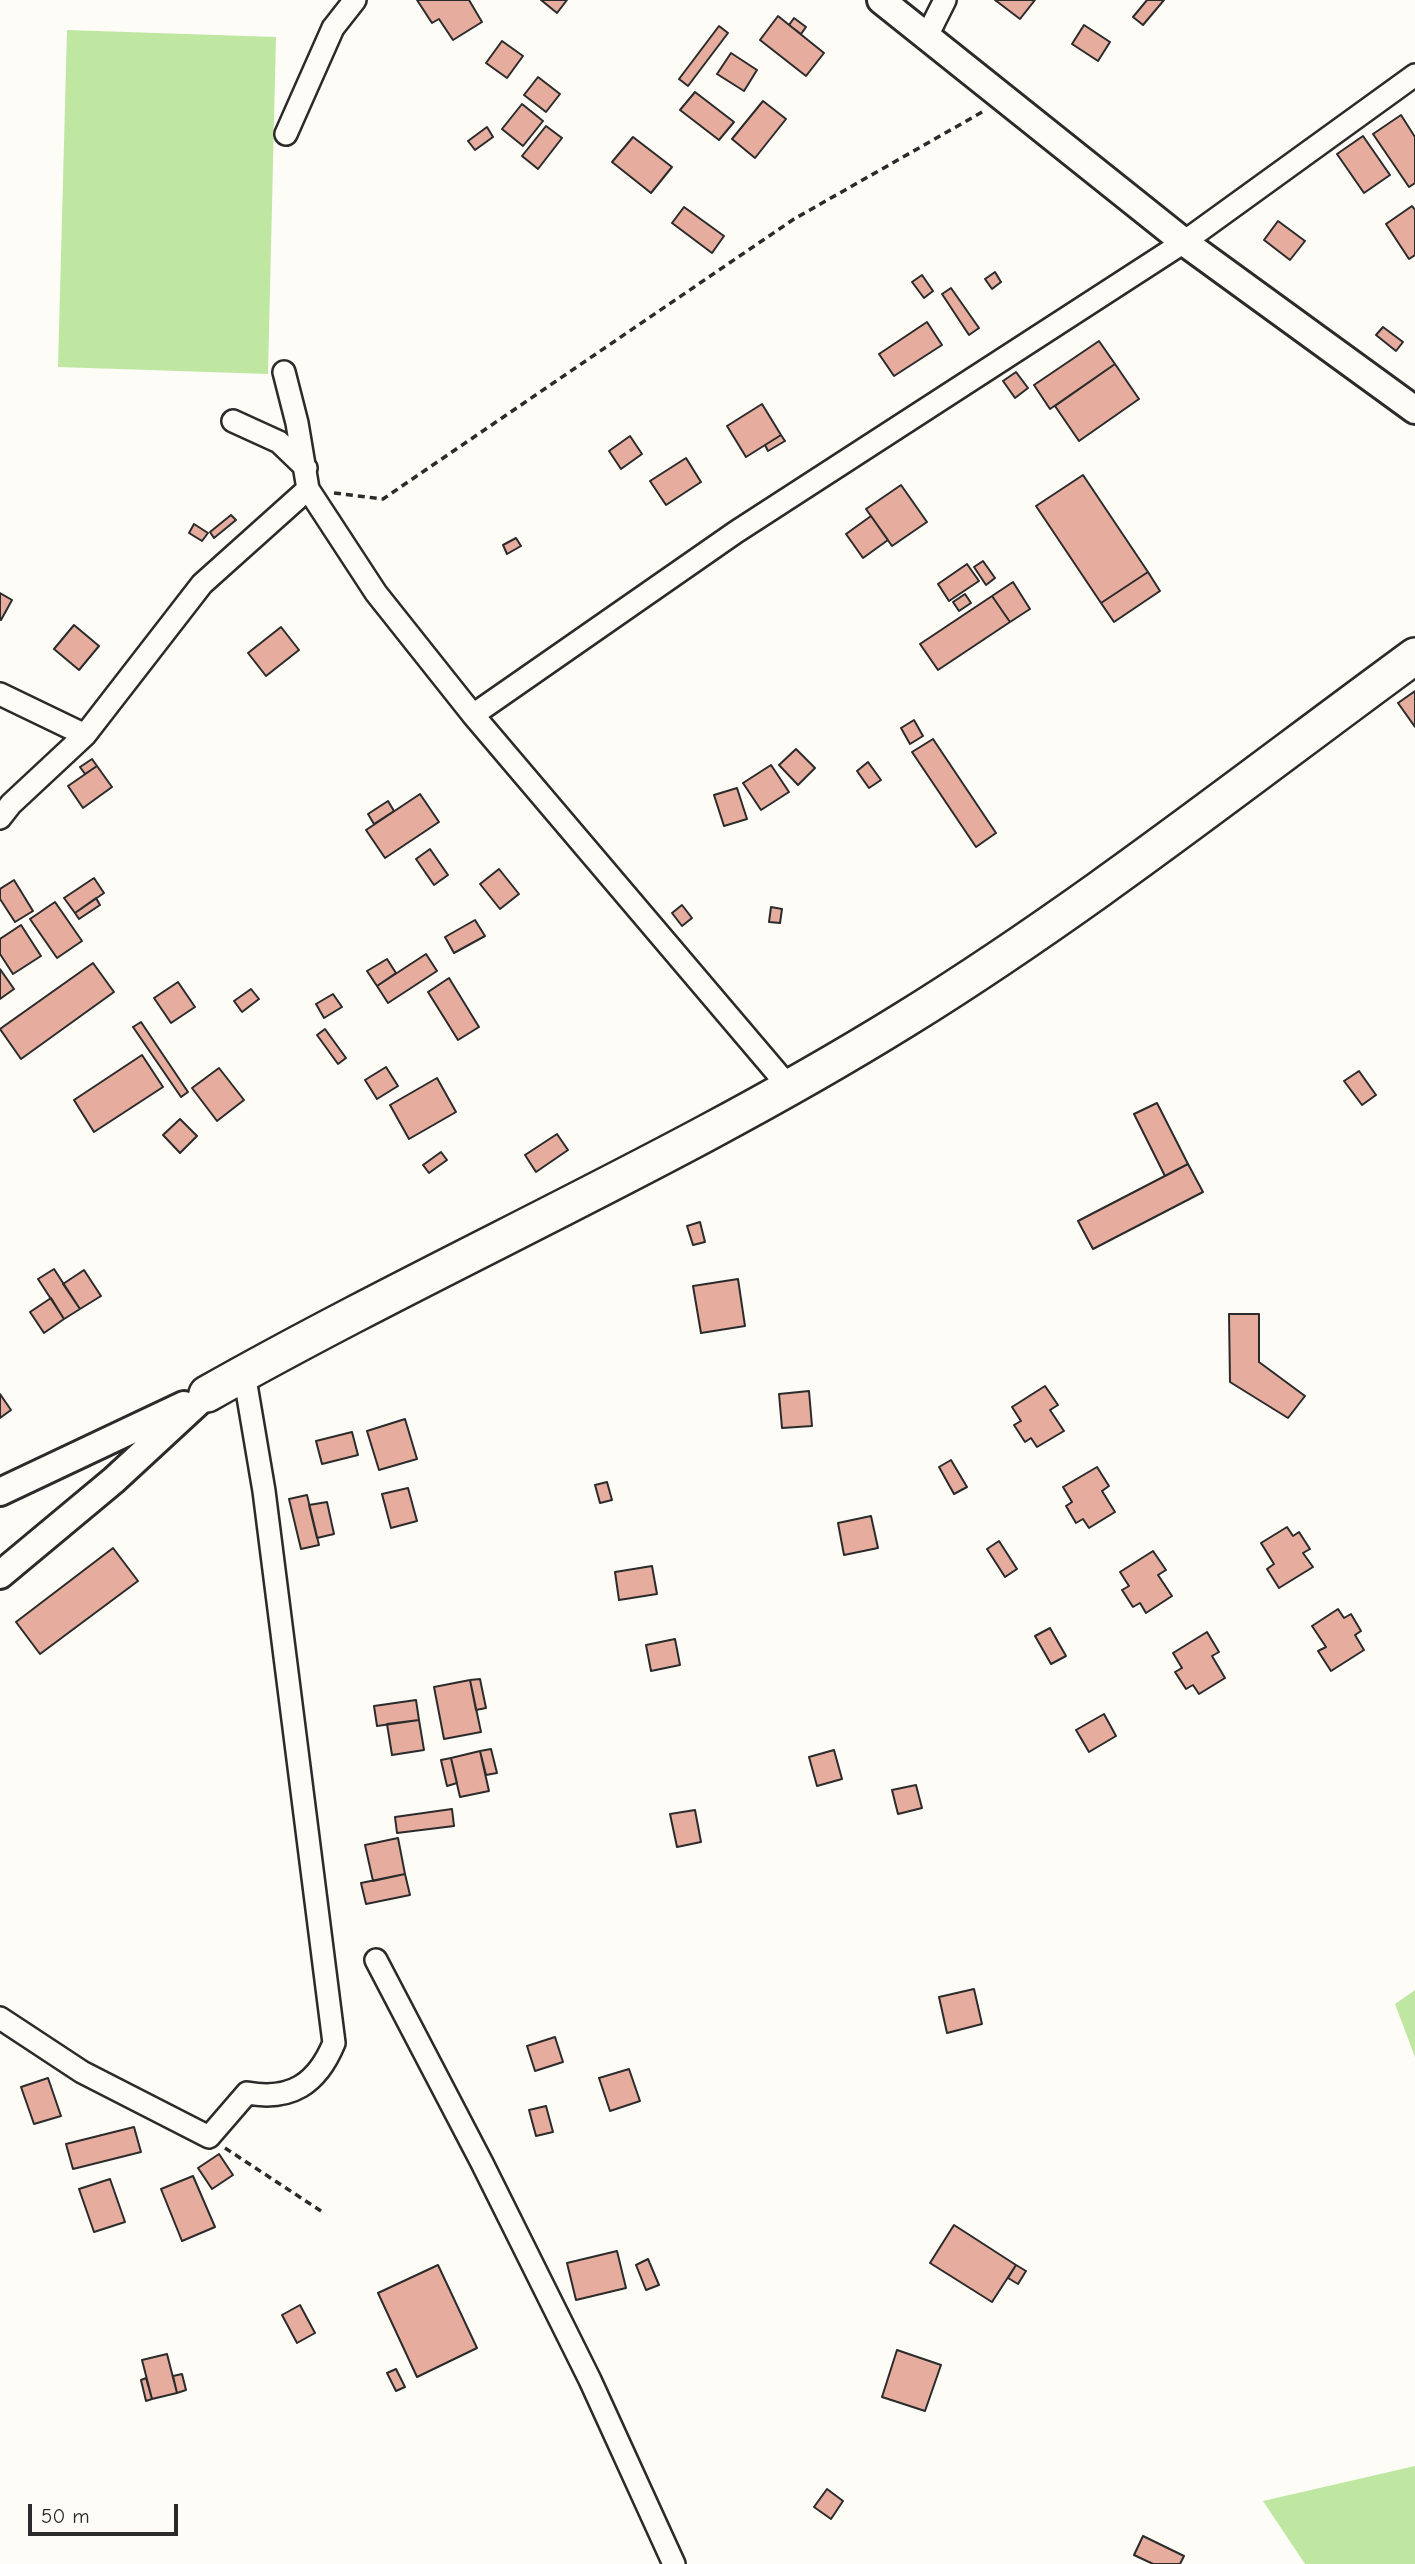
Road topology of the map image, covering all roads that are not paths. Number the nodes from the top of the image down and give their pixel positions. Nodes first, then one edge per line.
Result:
1 (355, 0) edge
2 (881, 0) edge
3 (945, 0) edge
4 (928, 36) junction
5 (1415, 75) edge
6 (286, 134) dead end
7 (1184, 242) junction
8 (284, 372) dead end
9 (1415, 410) edge
10 (233, 421) dead end
11 (307, 479) junction
12 (1415, 656) edge
13 (0, 694) edge
14 (473, 715) junction
15 (85, 735) junction
16 (0, 818) edge
17 (789, 1087) junction
18 (244, 1373) junction
19 (207, 1394) junction
20 (0, 1492) edge
21 (0, 1574) edge
22 (376, 1961) dead end
23 (0, 2018) edge
24 (674, 2564) edge

1 - 6 street
2 - 4 street
3 - 4 street
4 - 7 street
5 - 7 street
7 - 9 street
7 - 14 street
8 - 11 street
10 - 11 street
11 - 14 street
11 - 15 street
12 - 17 highway
13 - 15 street
14 - 17 street
15 - 16 street
17 - 18 highway
18 - 19 highway
18 - 23 street
19 - 20 street
19 - 21 street
22 - 24 street

